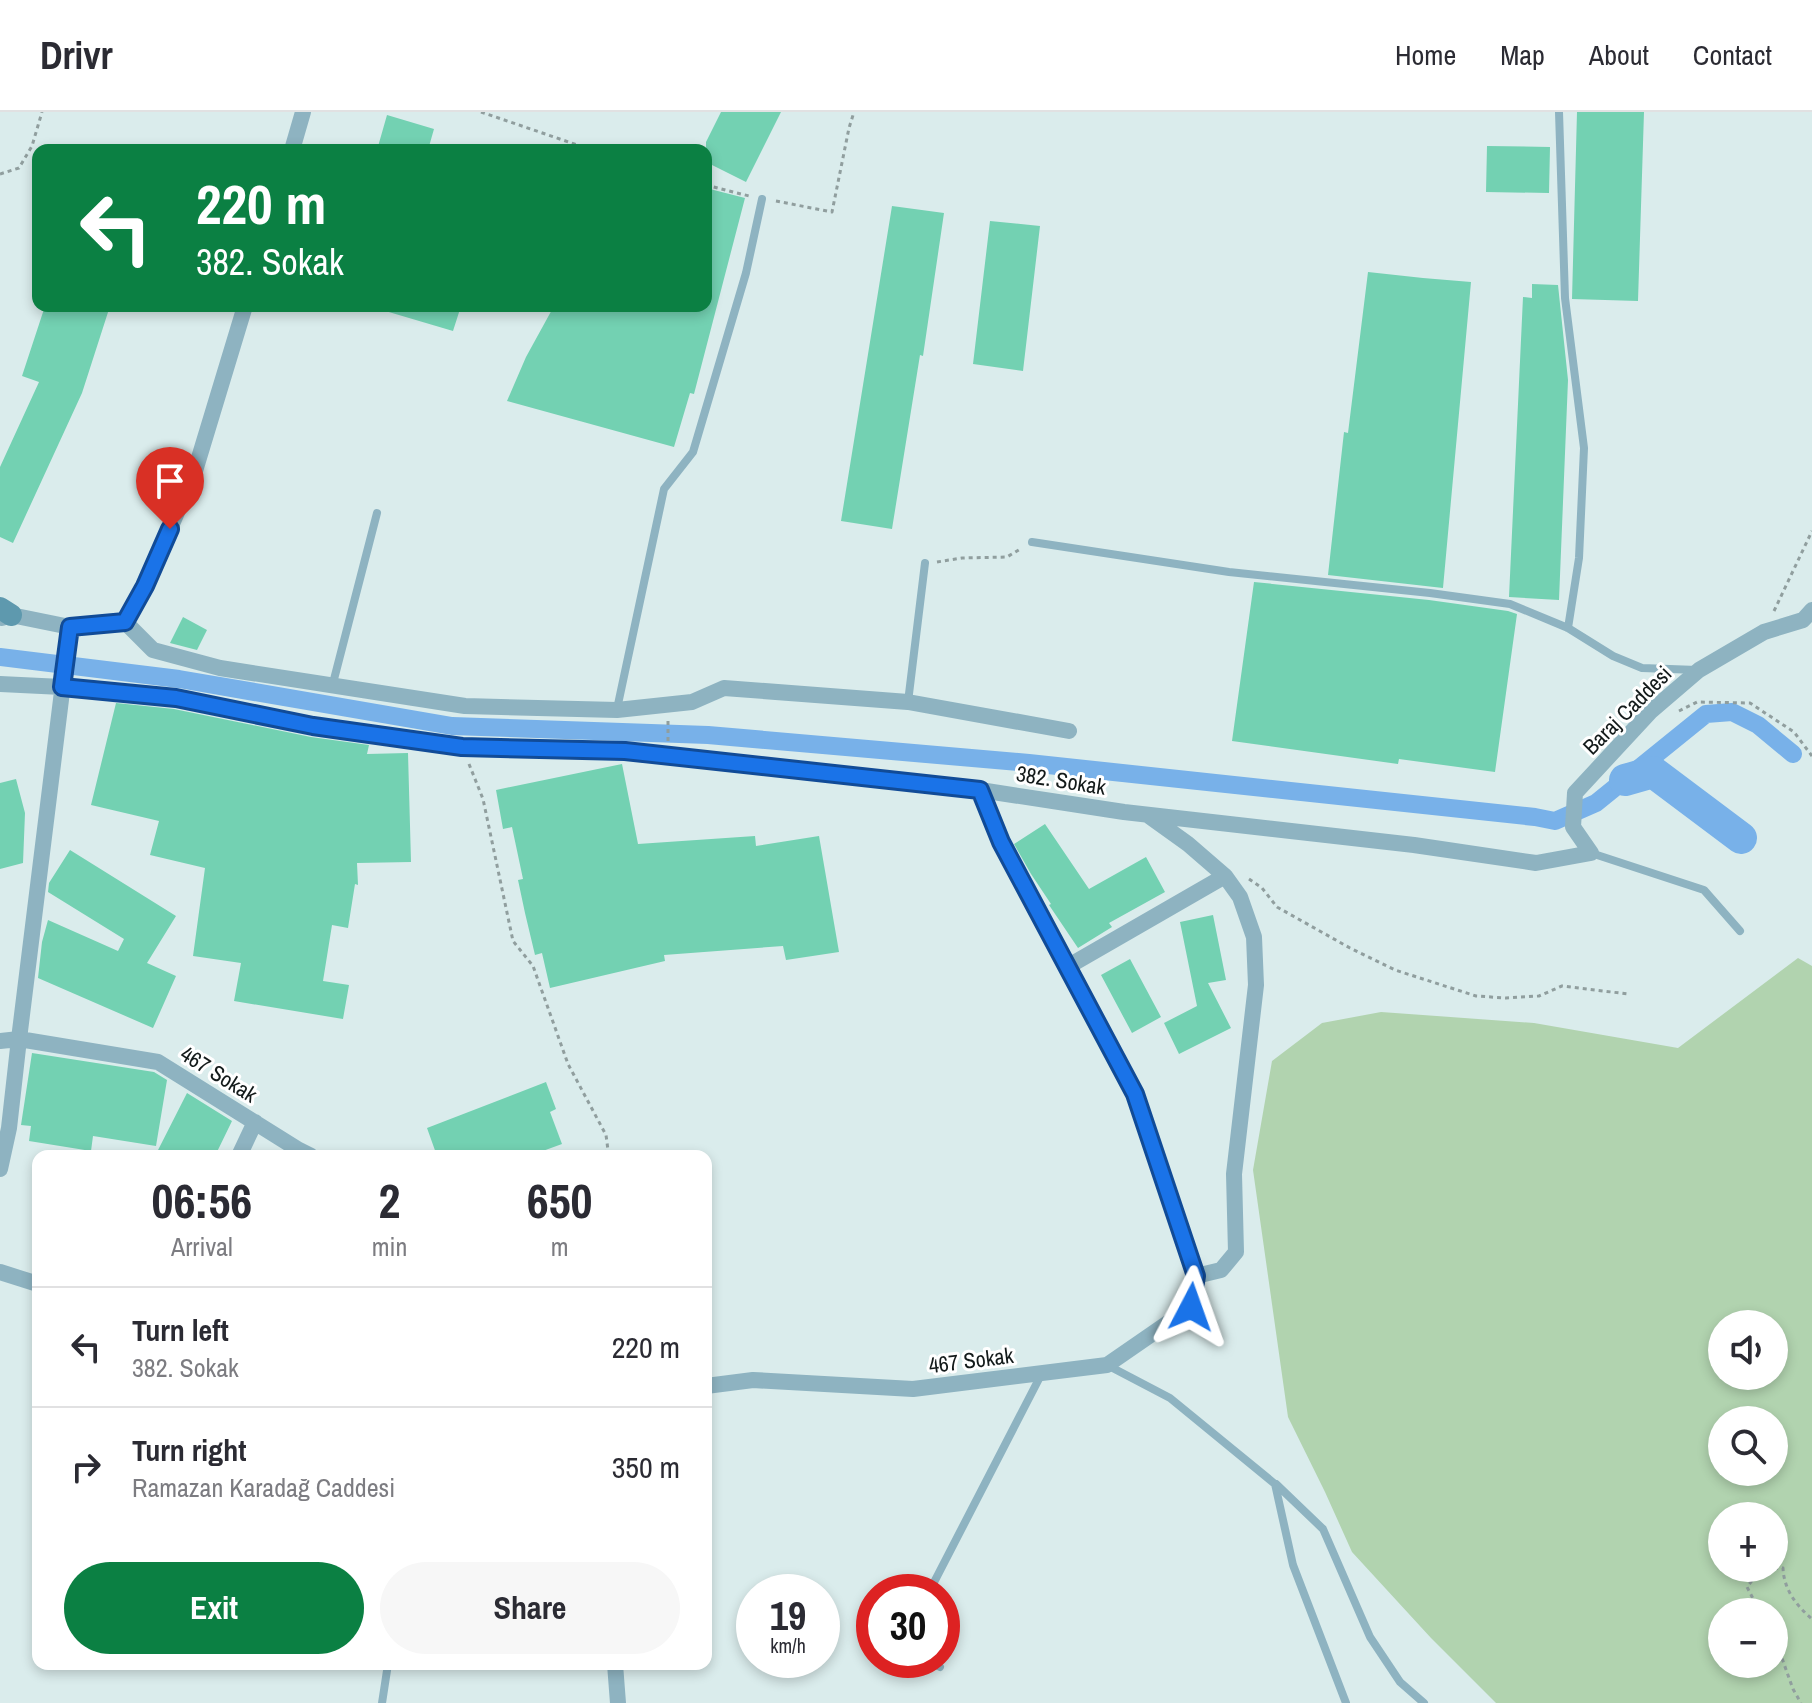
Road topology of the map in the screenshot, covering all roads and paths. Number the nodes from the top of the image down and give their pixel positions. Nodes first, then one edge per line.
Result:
1 (42, 112) edge
2 (303, 112) edge
3 (481, 112) edge
4 (854, 112) edge
5 (1559, 112) edge
6 (33, 144) edge
7 (294, 144) edge
8 (574, 144) edge
9 (32, 146) edge
10 (0, 174) edge
11 (712, 186) edge
12 (762, 199) junction
13 (243, 312) edge
14 (377, 513) dead end
15 (1812, 531) edge
16 (1032, 542) joint
17 (925, 563) joint
18 (1812, 610) edge
19 (4, 614) edge
20 (125, 622) junction
21 (70, 627) junction
22 (1568, 628) junction
23 (1764, 632) junction
24 (1699, 670) junction
25 (0, 684) edge
26 (62, 687) junction
27 (332, 687) junction
28 (908, 702) junction
29 (617, 710) junction
30 (1671, 715) dead end
31 (668, 718) dead end
32 (1069, 731) dead end
33 (462, 747) junction
34 (667, 749) dead end
35 (1812, 756) edge
36 (980, 790) junction
37 (1146, 814) junction
38 (1591, 853) junction
39 (1225, 876) junction
40 (1740, 931) dead end
41 (1067, 967) junction
42 (1628, 994) dead end
43 (19, 1039) junction
44 (0, 1041) edge
45 (255, 1122) junction
46 (242, 1150) edge
47 (301, 1150) edge
48 (608, 1150) edge
49 (0, 1169) edge
50 (0, 1272) edge
51 (1196, 1276) junction
52 (32, 1282) edge
53 (1107, 1365) junction
54 (1042, 1373) junction
55 (712, 1385) edge
56 (1275, 1484) junction
57 (938, 1574) edge
58 (1753, 1598) edge
59 (1812, 1619) edge
60 (387, 1670) edge
61 (615, 1670) edge
62 (1788, 1674) edge
63 (382, 1703) edge
64 (618, 1703) edge
65 (1346, 1703) edge
66 (1424, 1703) edge
67 (1801, 1703) edge

1 - 6 path
2 - 7 street
3 - 8 path
4 - 12 path
5 - 22 lane
9 - 10 path
11 - 12 path
12 - 29 lane
13 - 20 street
14 - 27 lane
15 - 23 path
16 - 17 path
16 - 22 lane
17 - 28 lane
18 - 23 street, Baraj Caddesi
19 - 21 street
20 - 21 street
20 - 27 street
21 - 26 street
22 - 24 lane
23 - 24 street, Baraj Caddesi
24 - 38 street, Baraj Caddesi
25 - 26 street, 382. Sokak
26 - 33 street, 382. Sokak
26 - 43 street
27 - 29 street
28 - 29 street
28 - 32 street
30 - 35 path
31 - 34 path
33 - 36 street, 382. Sokak
33 - 48 path
36 - 37 street, 382. Sokak
36 - 41 street
37 - 38 street, 382. Sokak
37 - 39 street
38 - 40 lane
39 - 41 street
39 - 42 path
39 - 51 street
41 - 51 street
43 - 44 street, 467 Sokak
43 - 45 street, 467 Sokak
43 - 49 street
45 - 46 street
45 - 47 street, 467 Sokak
50 - 52 street
51 - 53 street, 467 Sokak
53 - 54 street, 467 Sokak
53 - 56 lane
54 - 55 street, 467 Sokak
54 - 57 lane
56 - 65 lane
56 - 66 lane
58 - 59 path
60 - 63 lane
61 - 64 street
62 - 67 path

